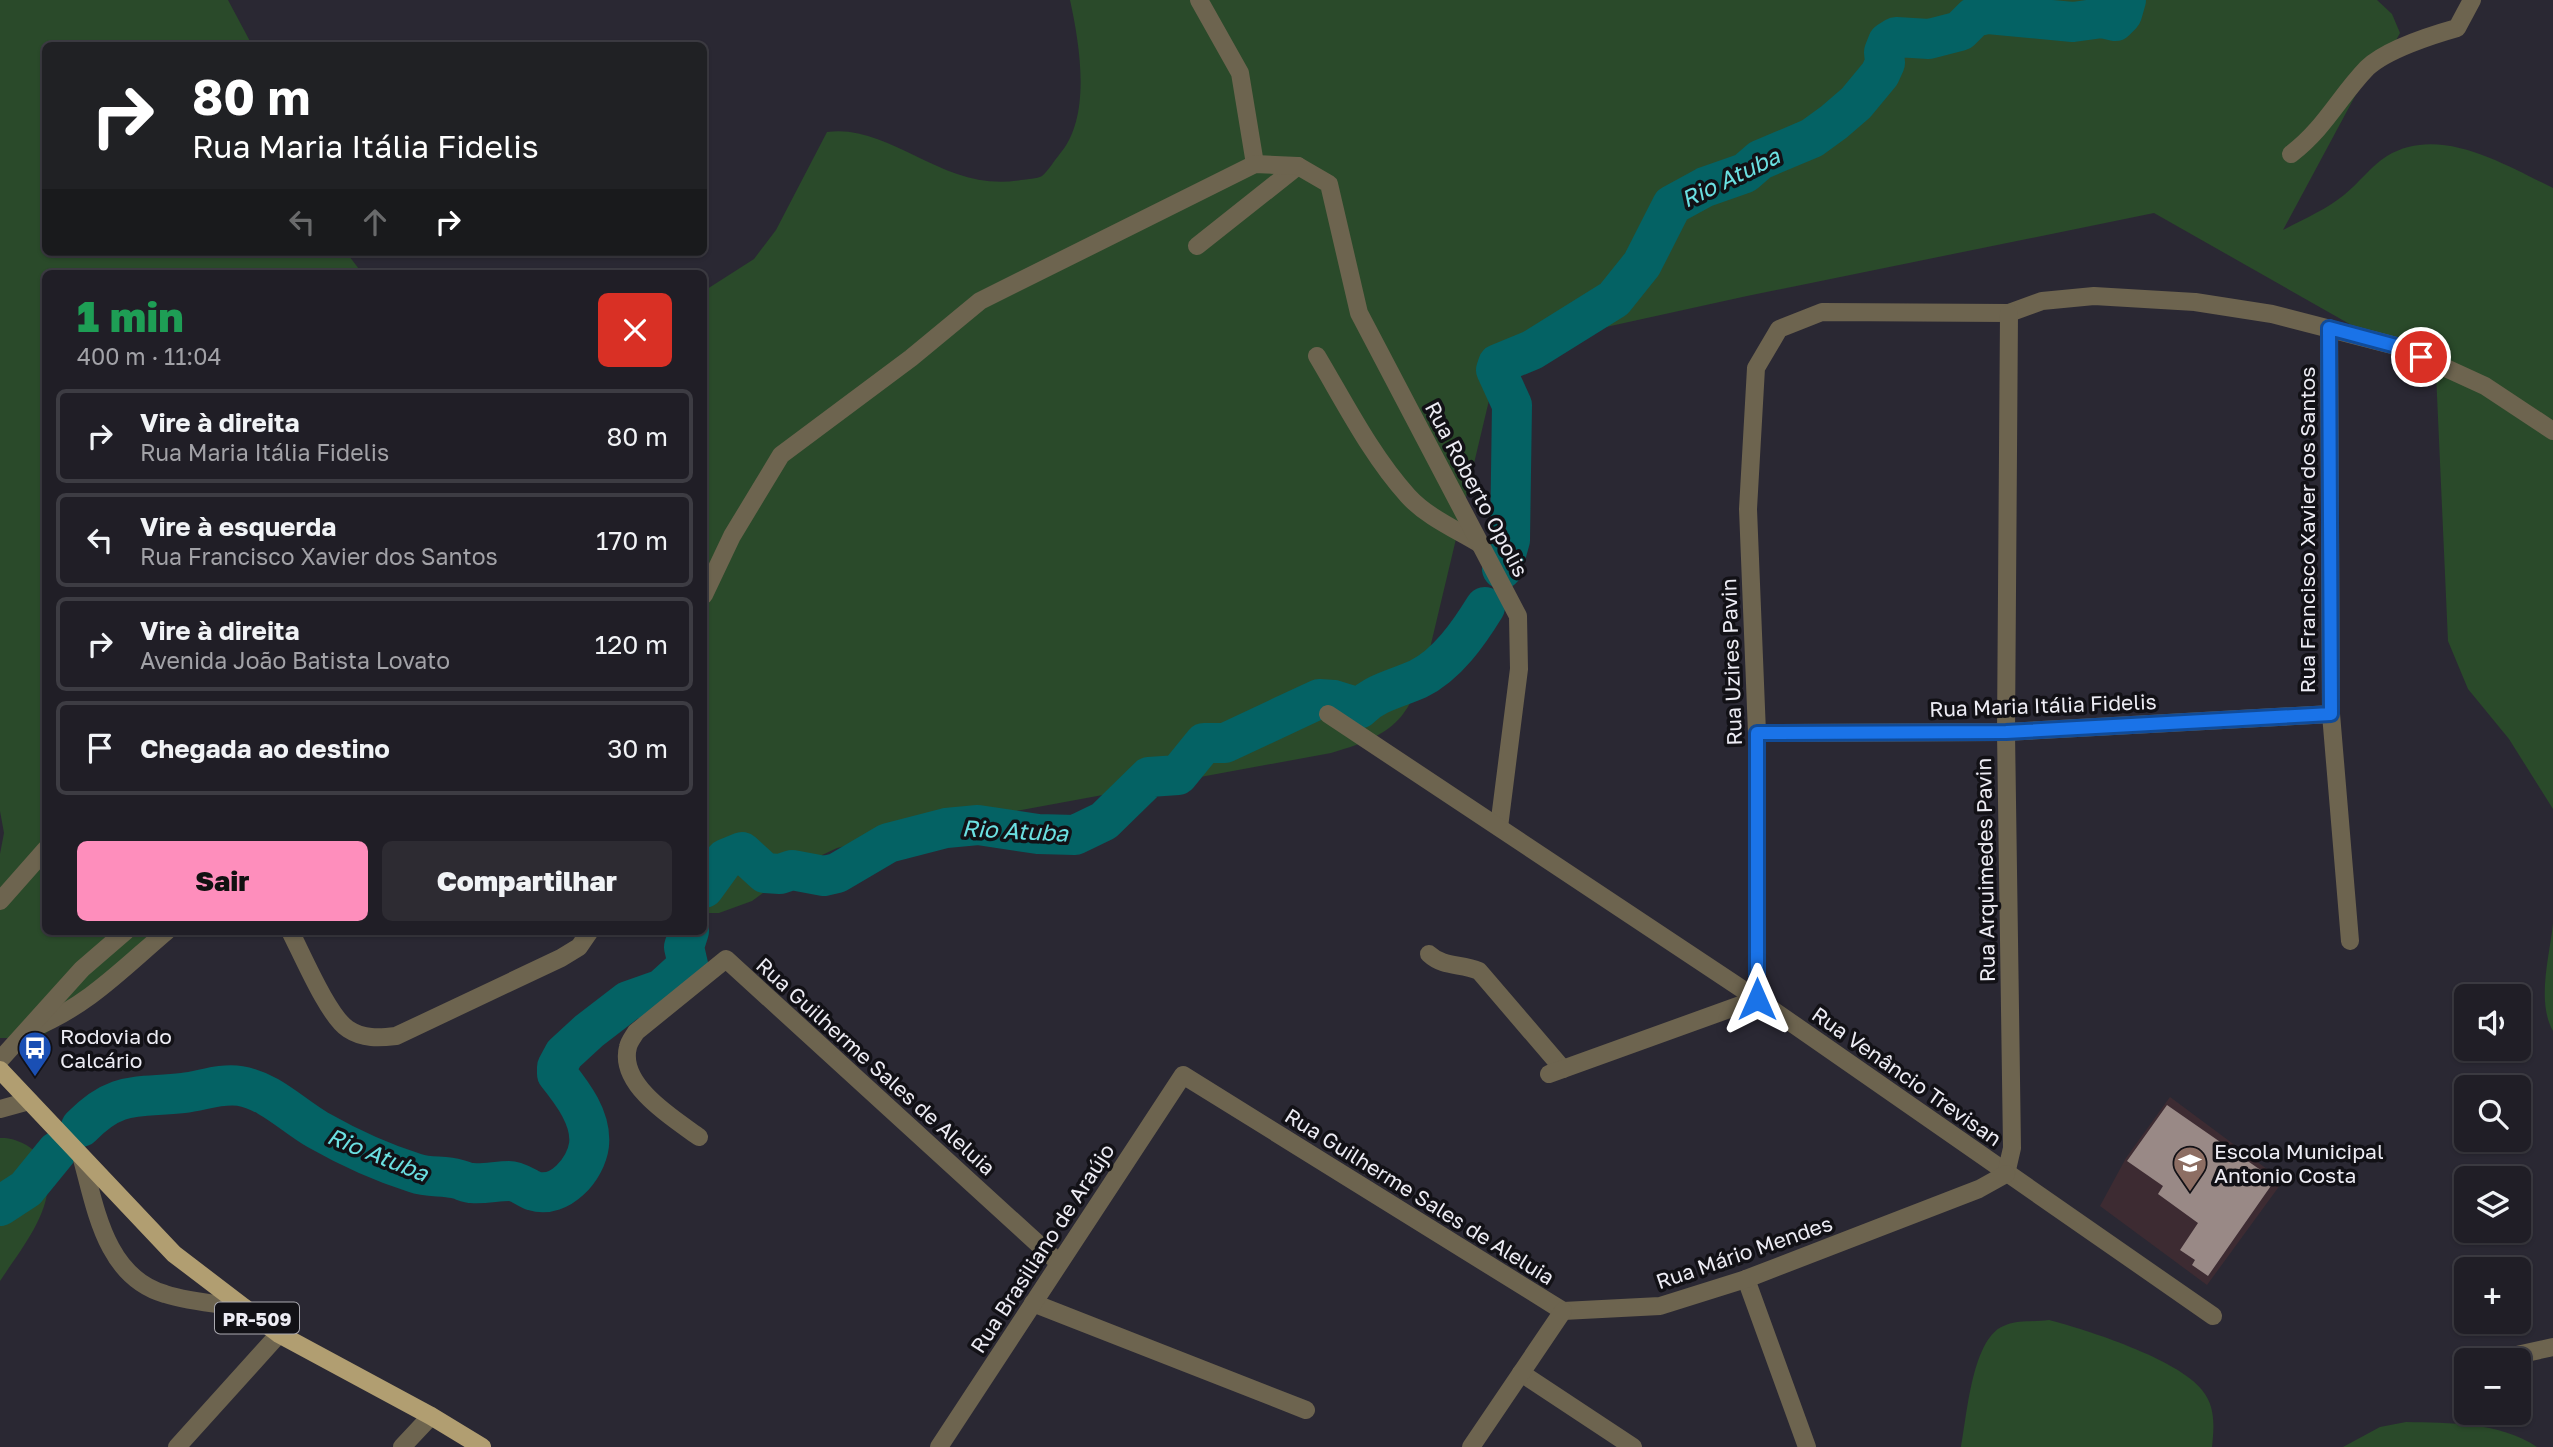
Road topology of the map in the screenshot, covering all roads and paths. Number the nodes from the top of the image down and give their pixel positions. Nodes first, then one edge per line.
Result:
1 (1199, 0) edge
2 (2472, 0) edge
3 (2291, 154) dead end
4 (1255, 164) junction
5 (1298, 166) junction
6 (1197, 246) dead end
7 (2009, 313) junction
8 (2329, 328) junction
9 (1317, 356) dead end
10 (2553, 431) edge
11 (1480, 544) junction
12 (707, 589) edge
13 (1328, 714) dead end
14 (2331, 714) junction
15 (2006, 732) junction
16 (1757, 733) junction
17 (1499, 827) junction
18 (42, 854) edge
19 (0, 901) edge
20 (121, 935) edge
21 (162, 935) edge
22 (292, 935) edge
23 (587, 935) edge
24 (2350, 941) dead end
25 (1429, 954) dead end
26 (1757, 999) junction
27 (25, 1032) junction
28 (0, 1060) edge
29 (0, 1070) edge
30 (1183, 1075) joint
31 (29, 1101) junction
32 (0, 1109) edge
33 (699, 1137) dead end
34 (82, 1159) junction
35 (2006, 1174) junction
36 (1059, 1263) junction
37 (1746, 1279) junction
38 (1033, 1303) junction
39 (245, 1308) junction
40 (1563, 1311) junction
41 (2213, 1316) dead end
42 (279, 1334) junction
43 (2553, 1347) edge
44 (2531, 1352) edge
45 (1521, 1373) junction
46 (1306, 1410) dead end
47 (431, 1416) junction
48 (177, 1447) edge
49 (402, 1447) edge
50 (482, 1447) edge
51 (939, 1447) edge
52 (1471, 1447) edge
53 (1633, 1447) edge
54 (1807, 1447) edge

1 - 4 street
2 - 3 street
4 - 5 street
4 - 12 street
5 - 6 street
5 - 11 street, Rua Roberto Opolis
7 - 8 street
7 - 15 street, Rua Arquimedes Pavin
7 - 16 street, Rua Uzires Pavin
8 - 10 street
8 - 14 street, Rua Francisco Xavier dos Santos
9 - 11 street
11 - 17 street, Rua Roberto Opolis
13 - 17 street, Rua Venâncio Trevisan
14 - 15 street, Rua Maria Itália Fidelis
14 - 24 street, Rua Francisco Xavier dos Santos
15 - 16 street, Rua Maria Itália Fidelis
15 - 35 street, Rua Arquimedes Pavin
16 - 26 street, Rua Uzires Pavin
17 - 26 street, Rua Venâncio Trevisan
18 - 19 street
20 - 27 street
21 - 27 street
22 - 23 street
25 - 26 street
26 - 35 street, Rua Venâncio Trevisan
27 - 28 street
29 - 31 main road, PR-509
30 - 36 street, Rua Brasiliano de Araújo
30 - 40 street, Rua Guilherme Sales de Aleluia
31 - 32 street
31 - 34 main road, PR-509
33 - 36 street, Rua Guilherme Sales de Aleluia
34 - 39 main road, PR-509
34 - 39 street
35 - 37 street, Rua Mário Mendes
35 - 41 street, Rua Venâncio Trevisan
36 - 38 street, Rua Brasiliano de Araújo
37 - 40 street, Rua Mário Mendes
37 - 54 street
38 - 46 street
38 - 51 street, Rua Brasiliano de Araújo
39 - 42 main road, PR-509
40 - 45 street
42 - 47 main road, PR-509
42 - 48 street
43 - 44 street
45 - 52 street
45 - 53 street
47 - 49 street
47 - 50 main road, PR-509

